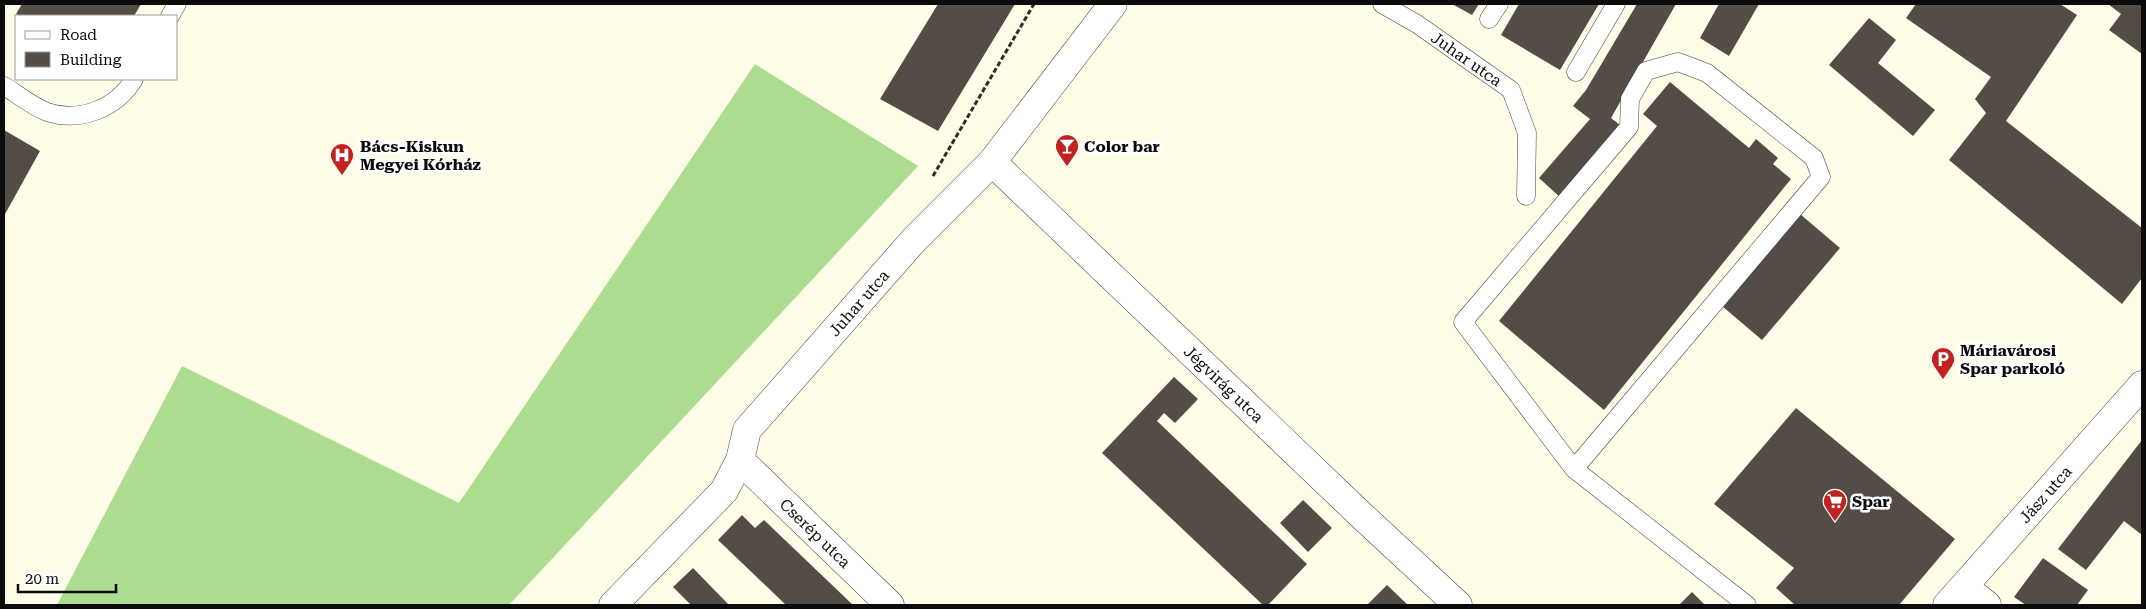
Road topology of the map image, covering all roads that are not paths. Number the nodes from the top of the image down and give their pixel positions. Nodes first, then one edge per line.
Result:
1 (177, 4) edge
2 (1113, 4) edge
3 (1382, 4) edge
4 (1498, 4) edge
5 (1616, 4) edge
6 (171, 15) edge
7 (1490, 19) dead end
8 (1576, 72) dead end
9 (133, 80) edge
10 (4, 86) edge
11 (992, 162) junction
12 (1526, 196) dead end
13 (2142, 385) edge
14 (740, 460) junction
15 (1574, 469) junction
16 (1955, 596) edge
17 (613, 605) edge
18 (890, 605) edge
19 (1458, 605) edge
20 (1747, 605) edge
21 (1987, 605) edge

1 - 6 lane
2 - 11 street, Juhar utca
3 - 12 lane, Juhar utca
4 - 7 lane
5 - 8 lane
9 - 10 lane
11 - 14 street, Juhar utca
11 - 19 street, Jégvirág utca
13 - 16 street, Jász utca
14 - 17 street, Juhar utca
14 - 18 street, Cserép utca
15 - 15 lane
15 - 20 lane
16 - 21 street

